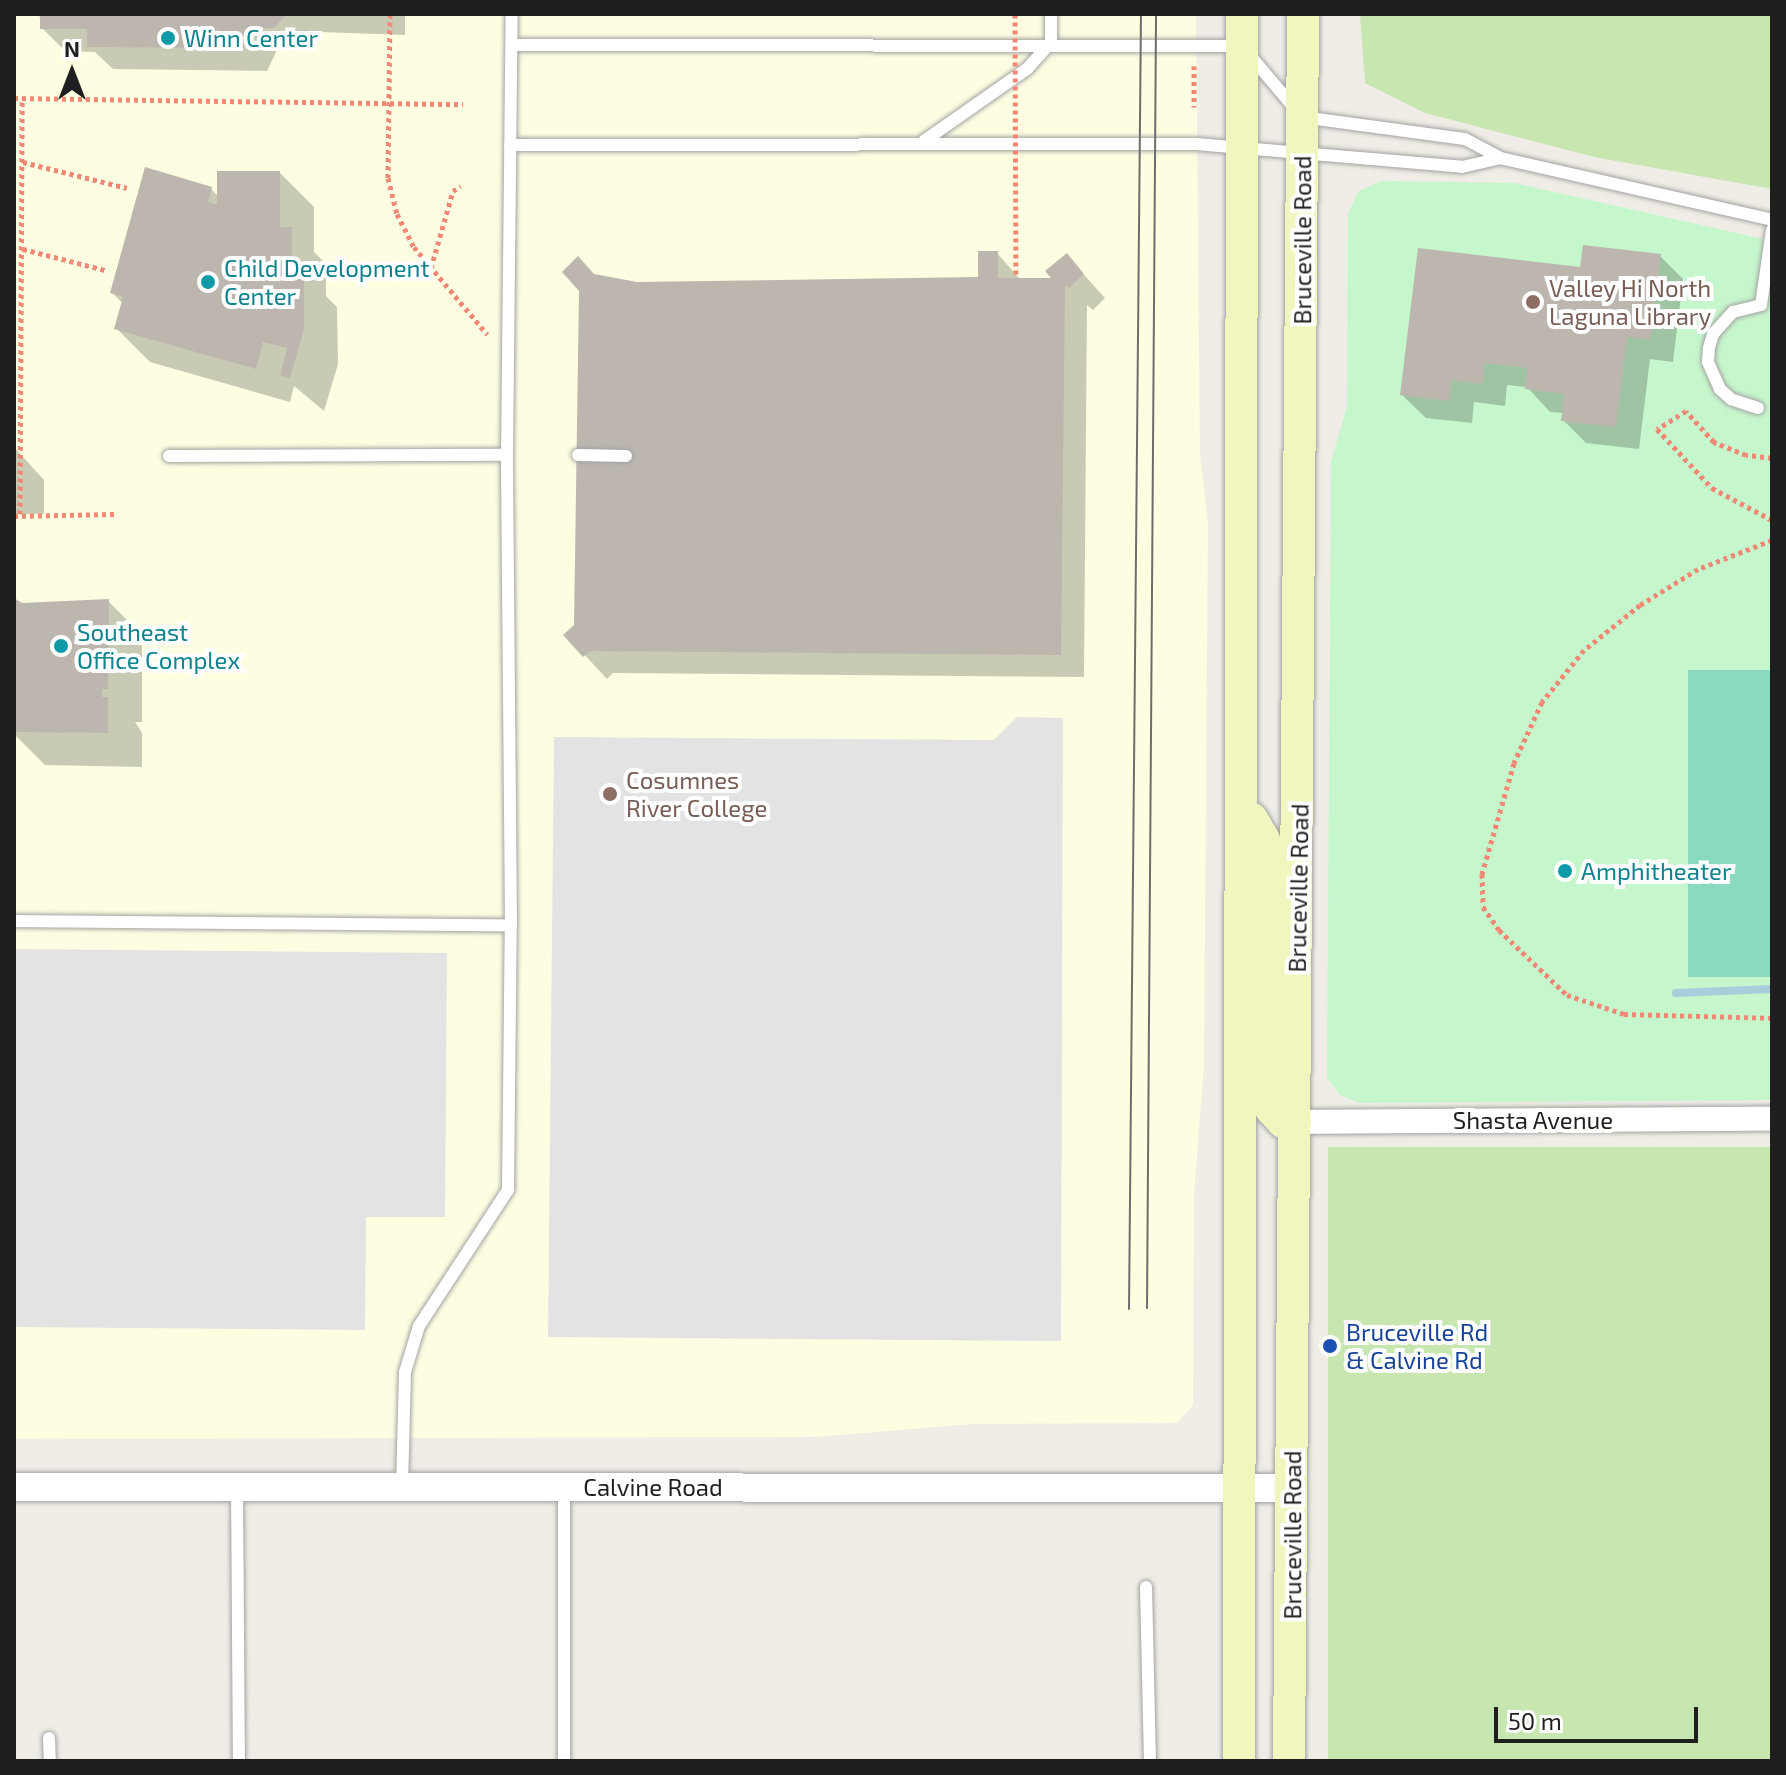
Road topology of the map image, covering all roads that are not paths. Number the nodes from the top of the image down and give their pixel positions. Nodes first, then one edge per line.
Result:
1 (512, 14) edge
2 (1051, 14) edge
3 (1303, 14) edge
4 (1242, 30) edge
5 (1051, 42) junction
6 (512, 45) junction
7 (1302, 117) junction
8 (924, 141) junction
9 (510, 145) junction
10 (1241, 148) junction
11 (1302, 156) junction
12 (1500, 158) junction
13 (1772, 220) edge
14 (1772, 230) edge
15 (1758, 408) dead end
16 (507, 455) junction
17 (578, 455) dead end
18 (169, 456) dead end
19 (626, 456) dead end
20 (1244, 806) junction
21 (14, 921) edge
22 (511, 925) junction
23 (1772, 1119) edge
24 (1295, 1122) junction
25 (564, 1486) junction
26 (14, 1487) edge
27 (237, 1487) junction
28 (402, 1487) junction
29 (1236, 1488) junction
30 (1292, 1488) junction
31 (1146, 1587) dead end
32 (49, 1738) dead end
33 (50, 1761) edge
34 (239, 1761) edge
35 (564, 1761) edge
36 (1150, 1761) edge
37 (1239, 1761) edge
38 (1289, 1761) edge

1 - 6 lane
2 - 5 lane
3 - 7 main road, Bruceville Road
4 - 5 lane
4 - 7 lane
4 - 10 main road
5 - 6 lane
5 - 8 lane
6 - 9 lane
7 - 11 main road, Bruceville Road
7 - 12 lane
8 - 9 lane
8 - 10 lane
9 - 16 lane
10 - 11 lane
10 - 20 main road
11 - 12 lane
11 - 24 main road, Bruceville Road
12 - 13 lane
14 - 15 lane
16 - 18 lane
16 - 22 lane
17 - 19 lane
20 - 24 main road
20 - 29 main road
21 - 22 lane
22 - 28 lane
23 - 24 street, Shasta Avenue
24 - 30 main road, Bruceville Road
25 - 28 street, Calvine Road
25 - 29 street, Calvine Road
25 - 35 lane
26 - 27 street, Calvine Road
27 - 28 street, Calvine Road
27 - 34 lane
29 - 30 street, Calvine Road
29 - 37 main road
30 - 38 main road, Bruceville Road
31 - 36 lane
32 - 33 lane

